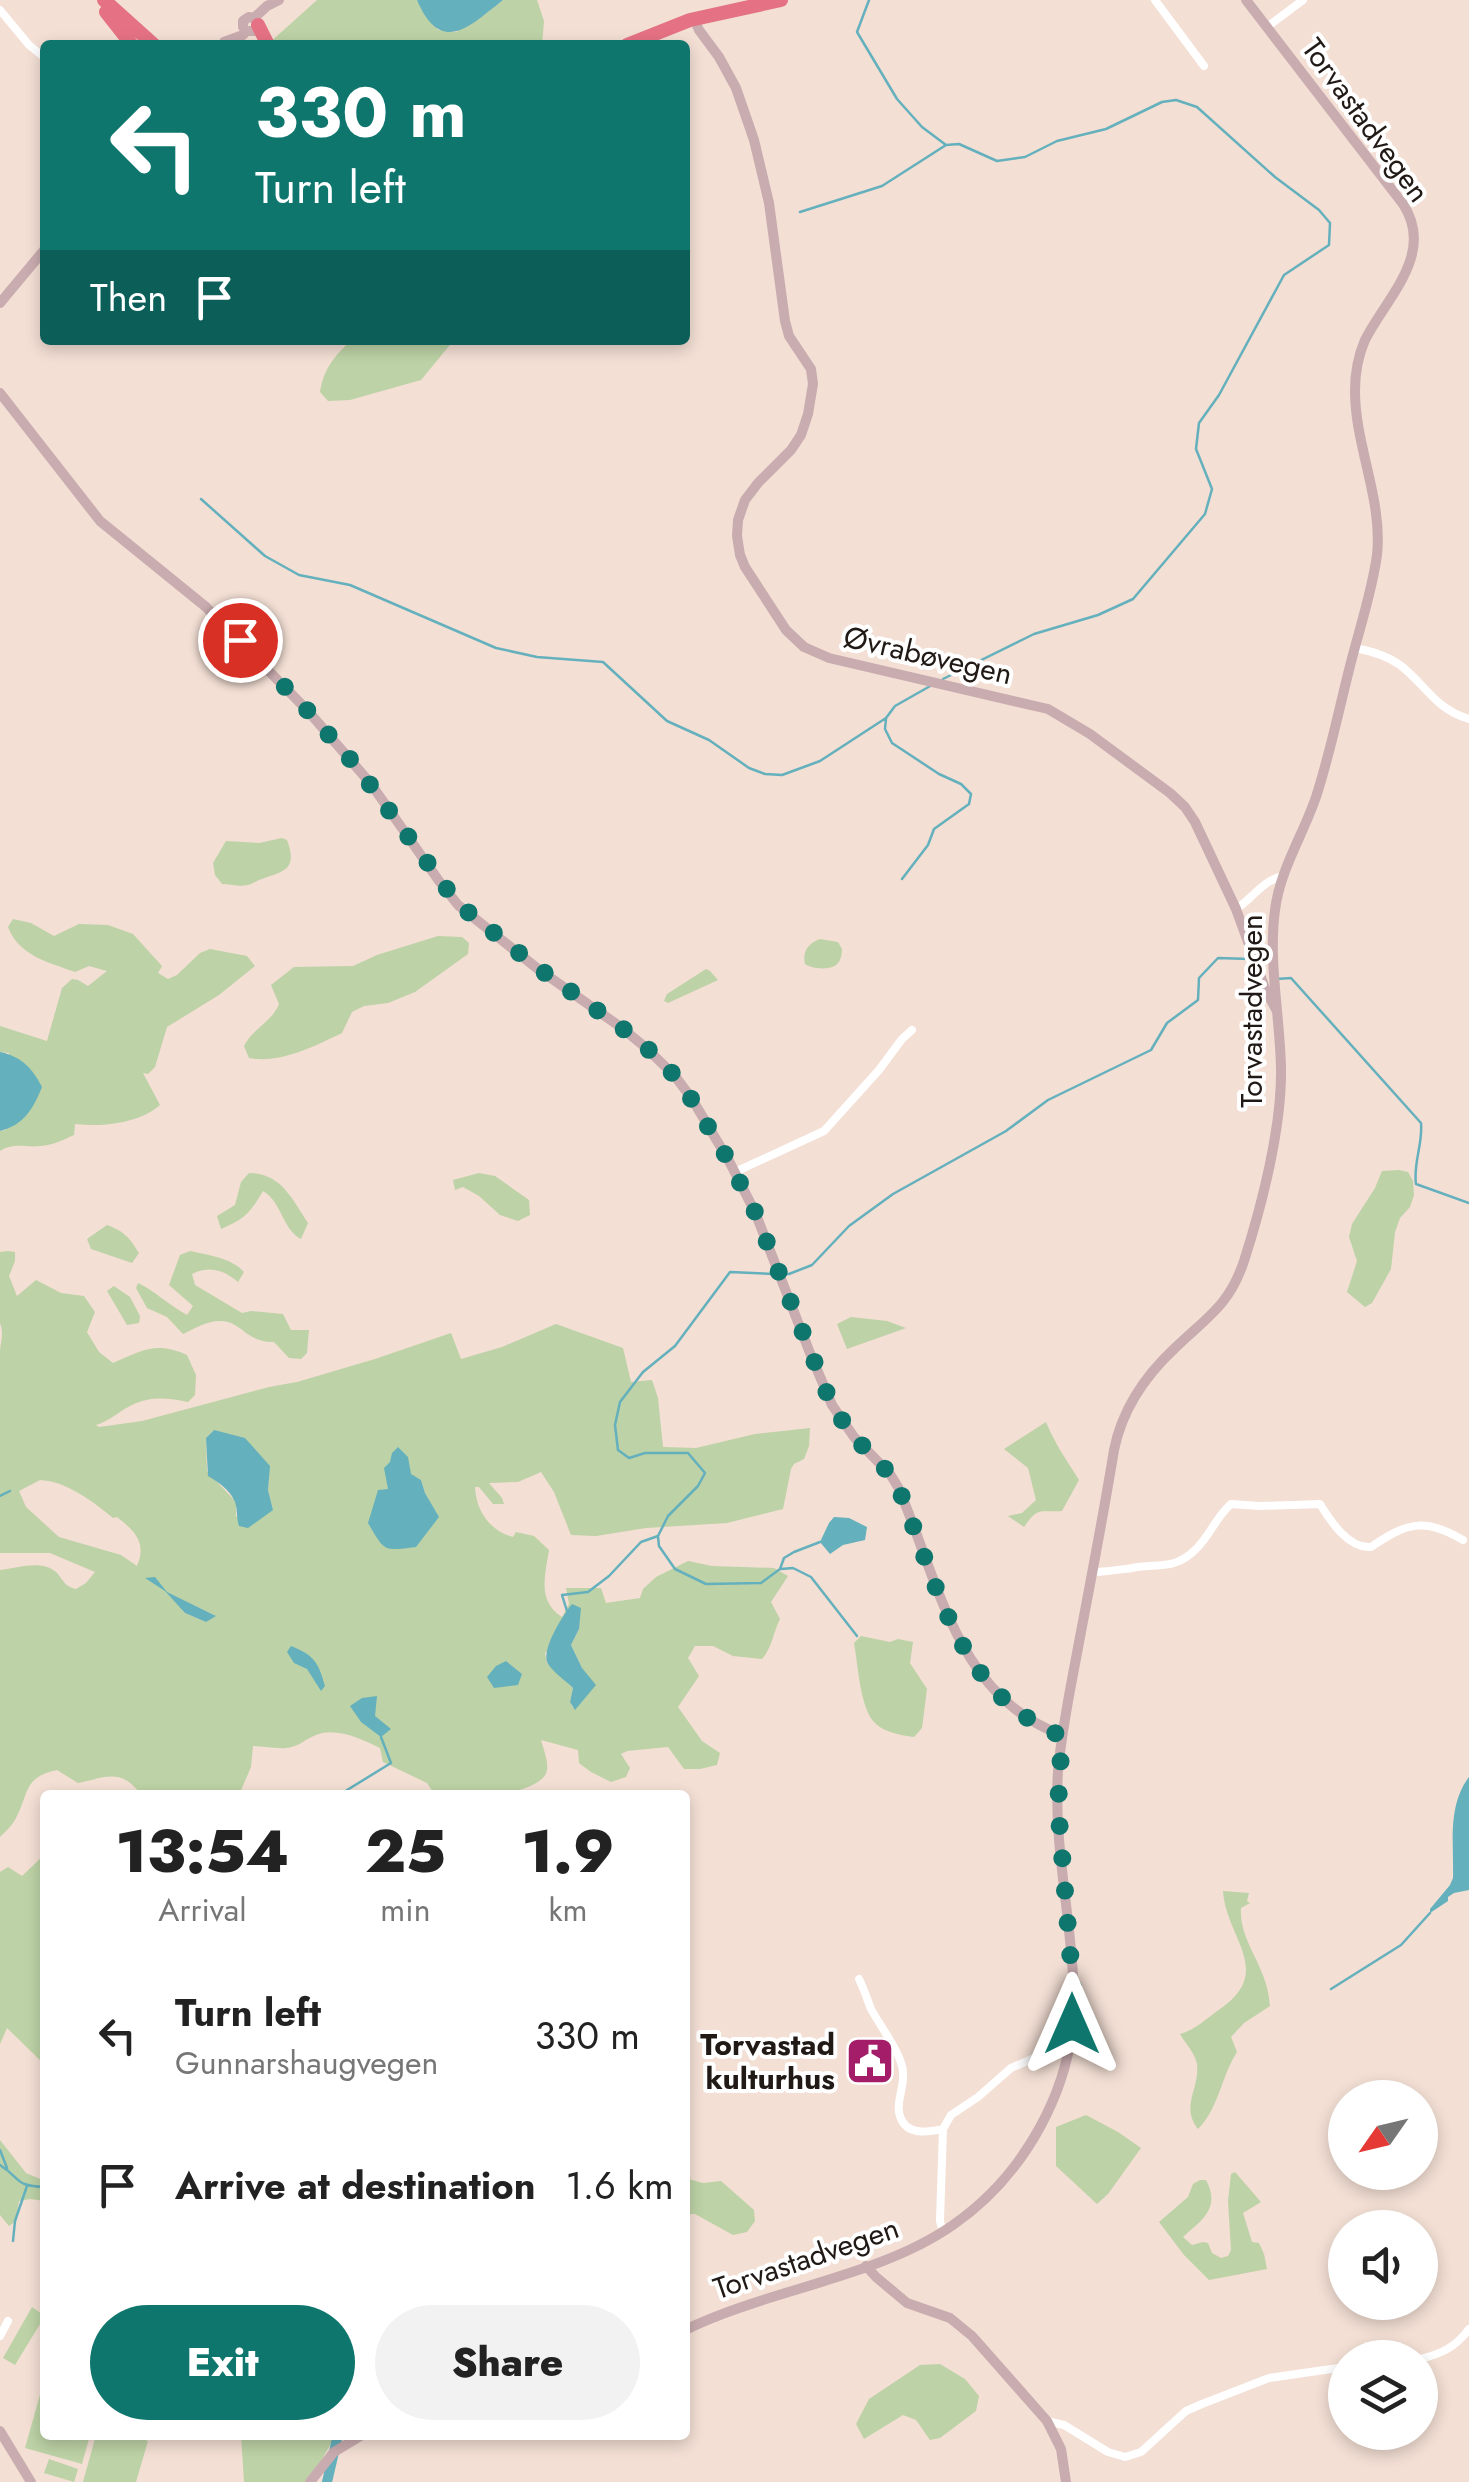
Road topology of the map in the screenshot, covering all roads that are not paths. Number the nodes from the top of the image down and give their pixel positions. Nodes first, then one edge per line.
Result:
1 (96, 0) edge
2 (104, 0) edge
3 (781, 0) edge
4 (1155, 0) edge
5 (1246, 0) edge
6 (1303, 0) edge
7 (277, 1) edge
8 (0, 10) edge
9 (694, 19) junction
10 (251, 26) junction
11 (1267, 27) junction
12 (128, 40) edge
13 (148, 40) edge
14 (233, 40) edge
15 (261, 40) edge
16 (640, 40) edge
17 (40, 54) edge
18 (1204, 66) dead end
19 (40, 256) edge
20 (0, 303) edge
21 (0, 393) edge
22 (1355, 648) junction
23 (1469, 719) edge
24 (1282, 876) junction
25 (1236, 909) junction
26 (1277, 1011) junction
27 (912, 1030) dead end
28 (735, 1172) junction
29 (1463, 1540) dead end
30 (1093, 1572) junction
31 (1062, 1736) junction
32 (860, 1979) dead end
33 (1066, 2053) junction
34 (943, 2129) junction
35 (943, 2232) junction
36 (866, 2266) junction
37 (8, 2321) dead end
38 (690, 2328) edge
39 (1469, 2329) edge
40 (0, 2336) edge
41 (1438, 2354) edge
42 (1328, 2369) edge
43 (1047, 2421) junction
44 (0, 2431) edge
45 (354, 2440) edge
46 (31, 2482) edge
47 (310, 2482) edge
48 (1066, 2482) edge

1 - 12 highway
2 - 13 highway
3 - 9 highway
4 - 18 street
5 - 11 main road, Torvastadvegen
6 - 11 street
7 - 10 main road
8 - 17 street
9 - 16 highway
9 - 25 main road, Øvrabøvegen
10 - 14 main road
10 - 15 highway
11 - 22 main road, Torvastadvegen
19 - 20 main road
21 - 28 main road
22 - 23 street
22 - 24 main road, Torvastadvegen
24 - 25 street
24 - 26 main road, Torvastadvegen
25 - 26 main road, Øvrabøvegen
26 - 30 main road, Torvastadvegen
27 - 28 street
28 - 31 main road
29 - 30 street
30 - 31 main road, Torvastadvegen
31 - 33 main road, Torvastadvegen
32 - 34 street
33 - 34 street
33 - 35 main road, Torvastadvegen
34 - 35 street, Torvastadvegen
35 - 36 main road, Torvastadvegen
36 - 38 main road, Torvastadvegen
36 - 43 main road
37 - 40 street
39 - 41 street
42 - 43 street
43 - 48 main road
44 - 46 main road
45 - 47 main road

